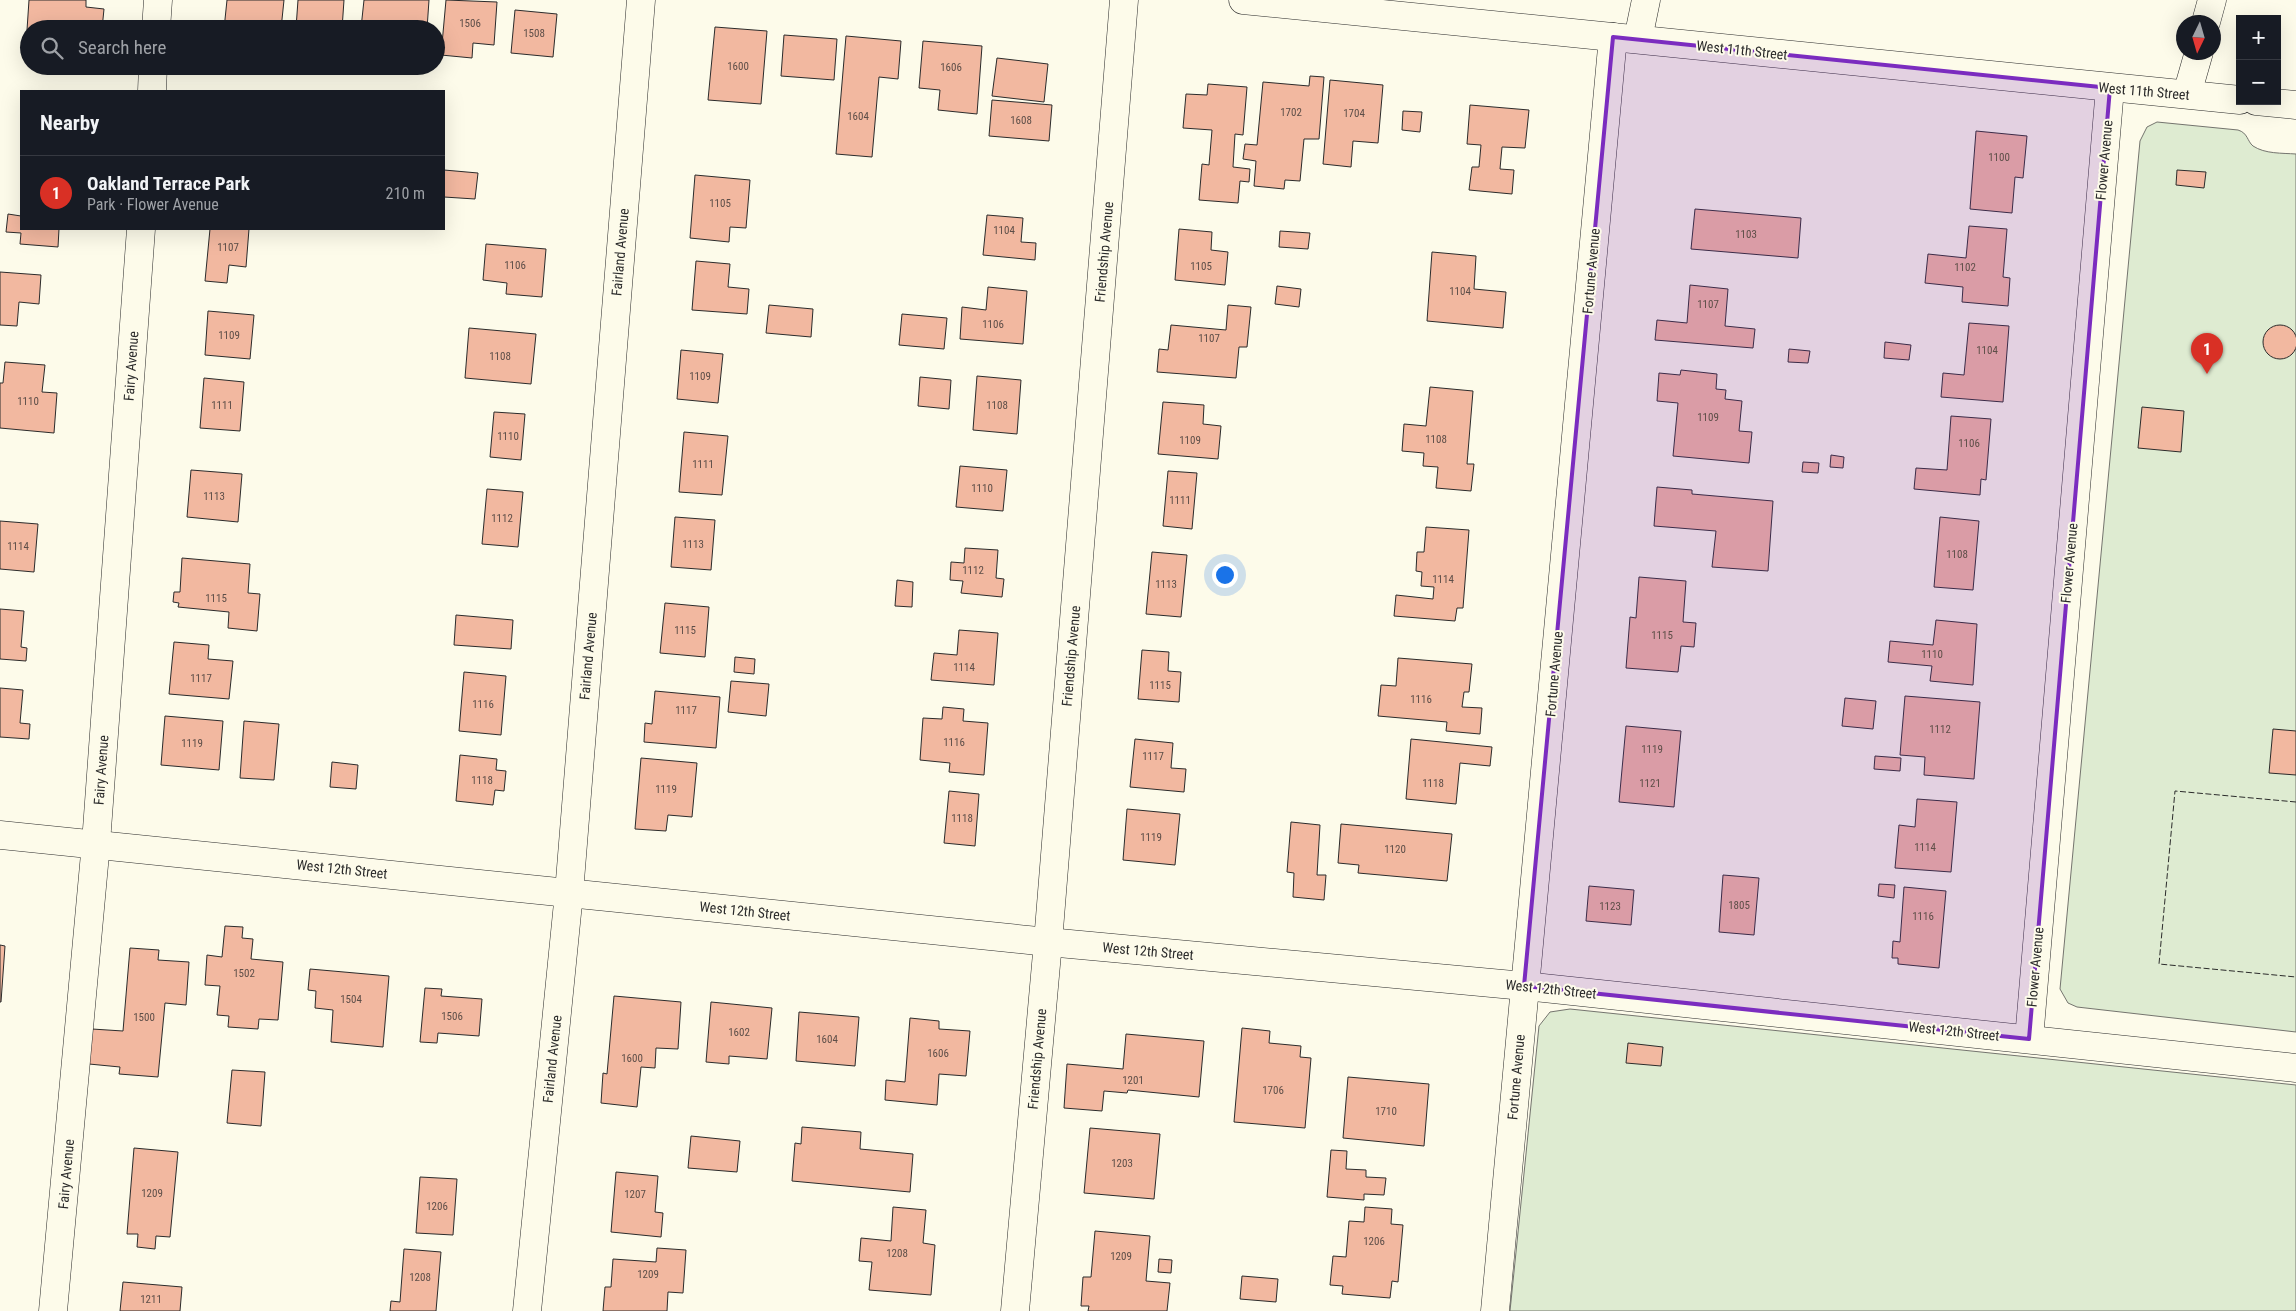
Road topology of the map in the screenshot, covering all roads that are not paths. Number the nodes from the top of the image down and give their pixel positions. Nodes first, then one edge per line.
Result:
1 (158, 0) edge
2 (641, 0) edge
3 (1124, 0) edge
4 (1243, 0) edge
5 (1646, 0) edge
6 (2212, 0) edge
7 (2208, 15) edge
8 (157, 20) edge
9 (1626, 38) junction
10 (2196, 60) edge
11 (153, 75) edge
12 (2110, 88) junction
13 (152, 90) edge
14 (2187, 94) junction
15 (2236, 100) edge
16 (2281, 104) edge
17 (2296, 105) edge
18 (141, 230) edge
19 (0, 835) edge
20 (96, 843) junction
21 (568, 893) junction
22 (1048, 942) junction
23 (1524, 986) junction
24 (2029, 1039) junction
25 (2296, 1068) edge
26 (53, 1311) edge
27 (527, 1311) edge
28 (1014, 1311) edge
29 (1494, 1311) edge

1 - 8 street
2 - 21 street, Fairland Avenue
3 - 22 street, Friendship Avenue
4 - 9 street, West 11th Street
5 - 9 street, Fortune Avenue
6 - 7 street
9 - 12 street, West 11th Street
9 - 23 street, Fortune Avenue
10 - 14 street
11 - 13 street
12 - 14 street, West 11th Street
12 - 24 street, Flower Avenue
14 - 15 street, West 11th Street
16 - 17 street
18 - 20 street, Fairy Avenue
19 - 20 street, West 12th Street
20 - 21 street, West 12th Street
20 - 26 street, Fairy Avenue
21 - 22 street, West 12th Street
21 - 27 street, Fairland Avenue
22 - 23 street, West 12th Street
22 - 28 street, Friendship Avenue
23 - 24 street, West 12th Street
23 - 29 street, Fortune Avenue
24 - 25 street, West 12th Street

